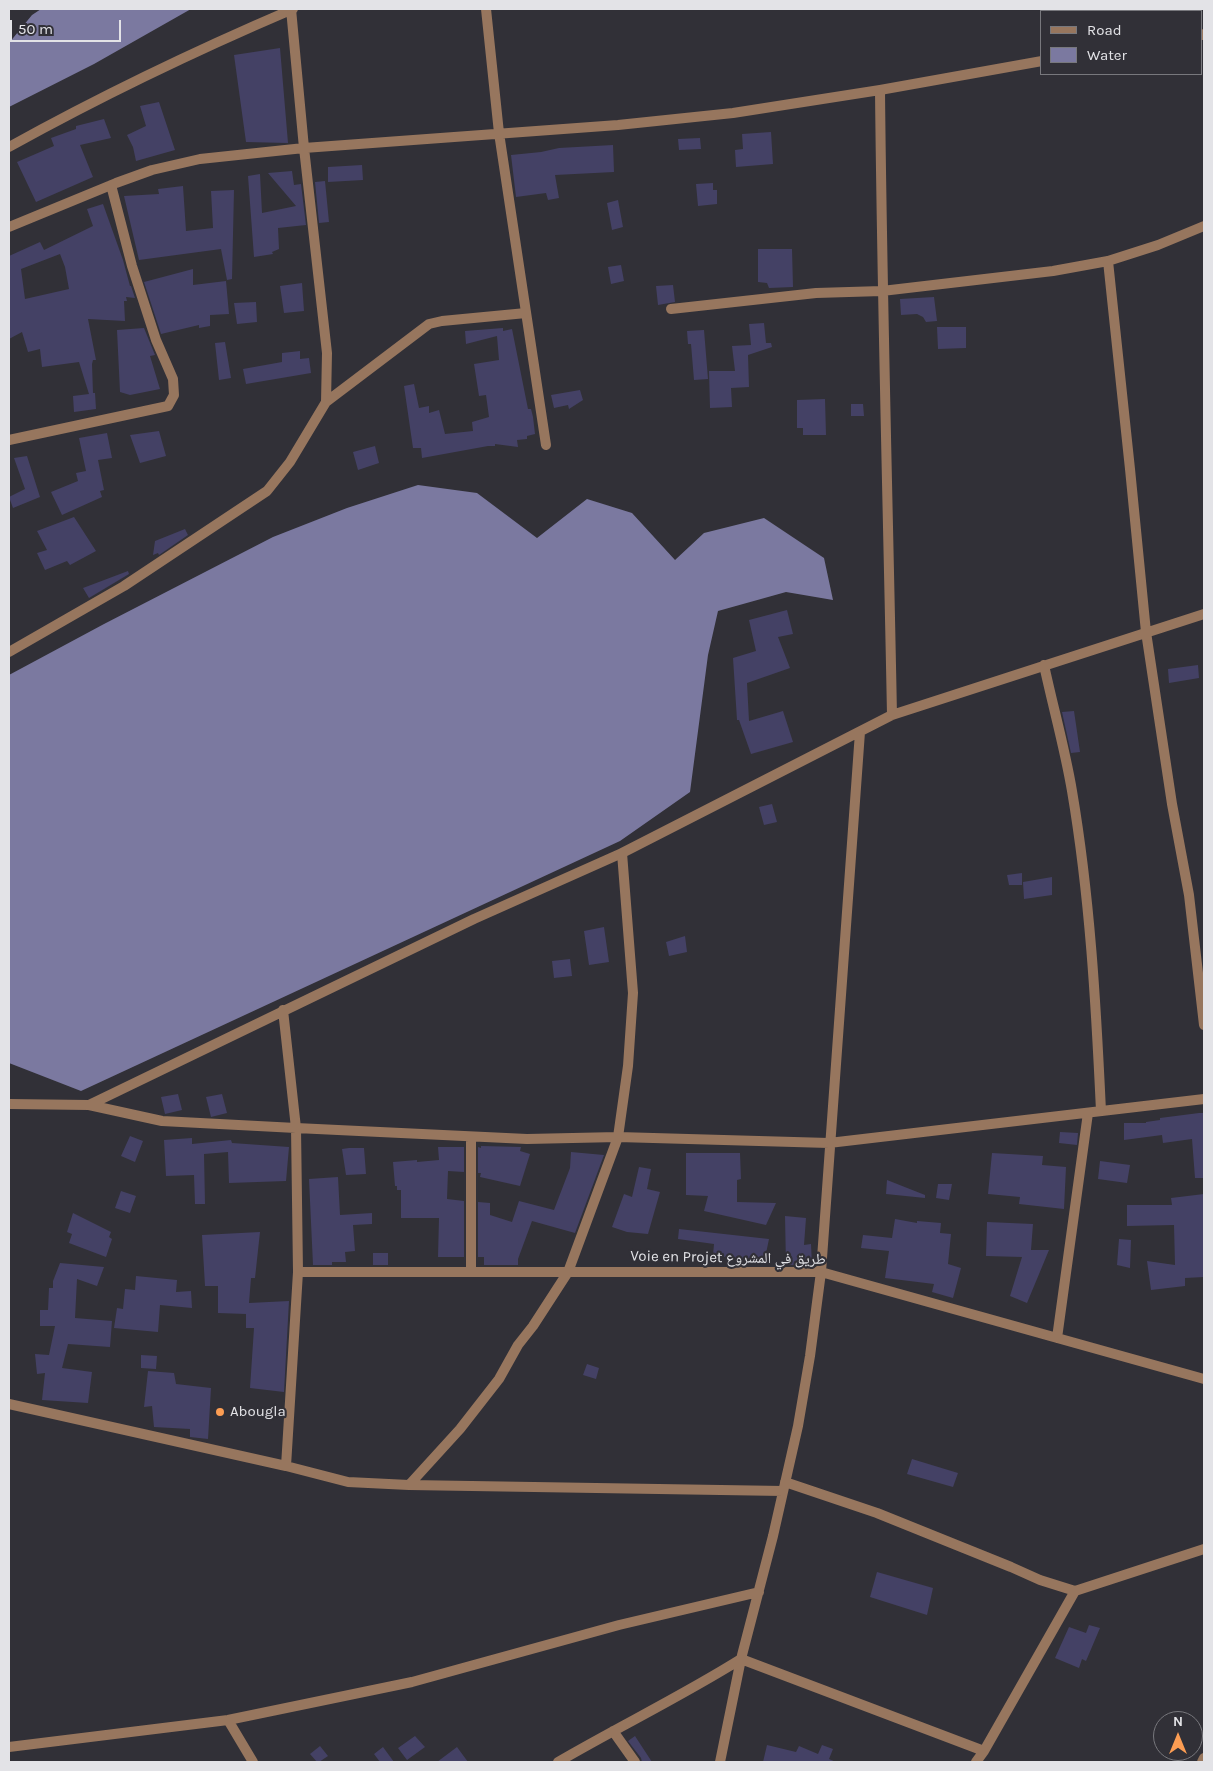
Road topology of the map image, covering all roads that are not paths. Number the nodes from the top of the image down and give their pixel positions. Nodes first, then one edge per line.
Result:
1 (292, 9) edge
2 (486, 9) edge
3 (1040, 61) edge
4 (880, 90) junction
5 (499, 133) junction
6 (9, 147) edge
7 (304, 148) junction
8 (111, 185) junction
9 (1204, 226) edge
10 (9, 227) edge
11 (1108, 261) junction
12 (882, 290) junction
13 (671, 309) dead end
14 (526, 313) junction
15 (326, 402) junction
16 (9, 440) edge
17 (546, 445) dead end
18 (1204, 614) edge
19 (1146, 632) junction
20 (9, 652) edge
21 (1044, 665) junction
22 (892, 716) junction
23 (860, 732) junction
24 (622, 853) junction
25 (1202, 995) edge
26 (283, 1010) junction
27 (1204, 1025) edge
28 (1204, 1099) edge
29 (9, 1104) edge
30 (89, 1105) junction
31 (1101, 1111) junction
32 (1088, 1113) junction
33 (296, 1128) junction
34 (471, 1136) junction
35 (618, 1137) junction
36 (829, 1143) junction
37 (471, 1271) junction
38 (298, 1272) junction
39 (568, 1272) junction
40 (821, 1272) junction
41 (1057, 1338) junction
42 (1204, 1379) edge
43 (9, 1404) edge
44 (286, 1466) junction
45 (409, 1485) junction
46 (784, 1486) junction
47 (1204, 1549) edge
48 (1075, 1591) junction
49 (759, 1592) junction
50 (741, 1659) junction
51 (228, 1720) junction
52 (613, 1731) junction
53 (9, 1747) edge
54 (984, 1751) junction
55 (1204, 1758) edge
56 (254, 1762) edge
57 (558, 1762) edge
58 (635, 1762) edge
59 (720, 1762) edge
60 (976, 1762) edge
61 (1202, 1762) edge

1 - 6 street
1 - 7 street
2 - 5 street
3 - 4 street
4 - 5 street
4 - 12 street
5 - 7 street
5 - 14 street
7 - 8 street
7 - 15 street
8 - 10 street
8 - 16 street
9 - 11 street
11 - 12 street
11 - 19 street
12 - 13 street
12 - 22 street
14 - 15 street
14 - 17 street
15 - 20 street
18 - 19 street
19 - 21 street
19 - 25 street
21 - 22 street
21 - 31 street
22 - 23 street
23 - 24 street
23 - 36 street
24 - 26 street
24 - 35 street
25 - 27 street
26 - 30 street
26 - 33 street
28 - 31 street
29 - 30 street
30 - 33 street
31 - 32 street
32 - 36 street
32 - 41 street
33 - 34 street
33 - 38 street
34 - 35 street
34 - 37 street
35 - 36 street
35 - 39 street
36 - 40 street
37 - 38 street, Voie en Projet طريق في المشروع
37 - 39 street, Voie en Projet طريق في المشروع
38 - 44 street
39 - 40 street, Voie en Projet طريق في المشروع
39 - 45 street
40 - 41 street, Voie en Projet طريق في المشروع
40 - 46 street
41 - 42 street, Voie en Projet طريق في المشروع
43 - 44 street
44 - 45 street
45 - 46 street
46 - 48 street
46 - 49 street
47 - 48 street
48 - 54 street
49 - 50 street
49 - 51 street
50 - 52 street
50 - 54 street
50 - 59 street
51 - 53 street
51 - 56 street
52 - 57 street
52 - 58 street
54 - 60 street
55 - 61 street

